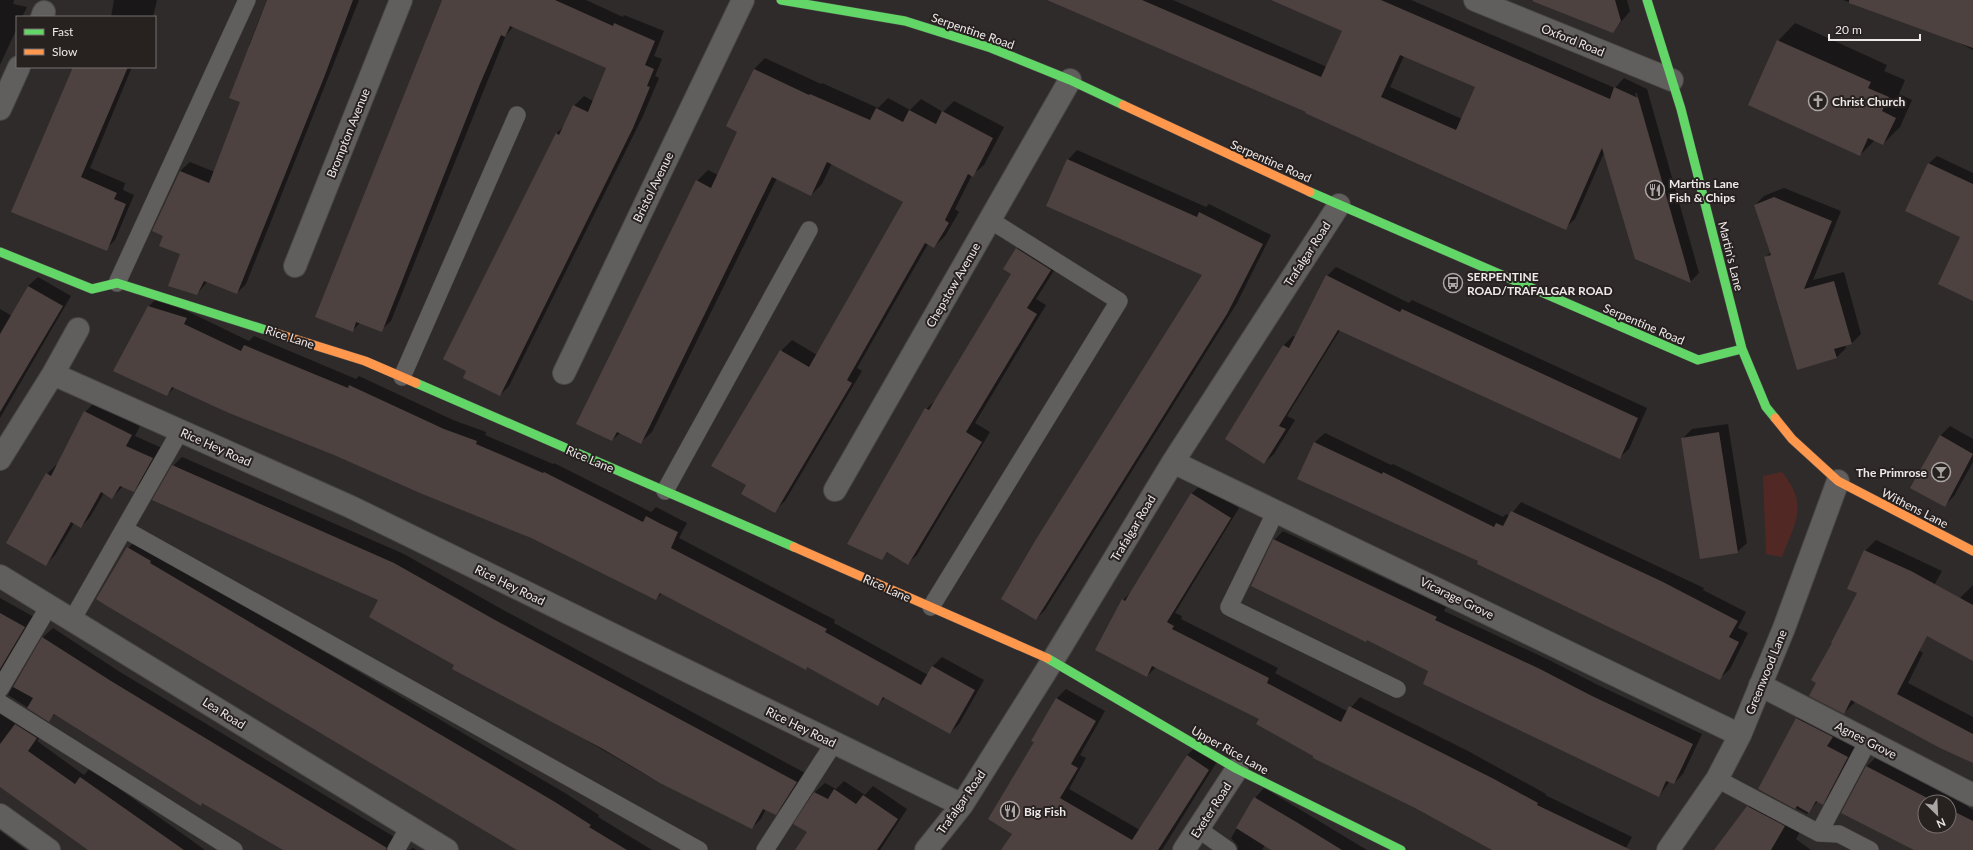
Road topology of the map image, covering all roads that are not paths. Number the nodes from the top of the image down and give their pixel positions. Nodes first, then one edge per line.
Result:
1 (247, 0) edge
2 (402, 0) edge
3 (743, 0) edge
4 (782, 0) edge
5 (1475, 0) edge
6 (1647, 0) edge
7 (19, 68) edge
8 (1070, 80) junction
9 (1672, 80) junction
10 (0, 109) edge
11 (517, 115) dead end
12 (1339, 205) junction
13 (990, 220) junction
14 (809, 230) dead end
15 (0, 252) edge
16 (294, 266) dead end
17 (117, 283) junction
18 (78, 329) dead end
19 (1742, 349) junction
20 (564, 373) dead end
21 (54, 374) junction
22 (402, 378) junction
23 (180, 431) junction
24 (1792, 439) joint
25 (0, 459) edge
26 (1173, 462) junction
27 (1838, 481) junction
28 (835, 490) dead end
29 (665, 491) junction
30 (1276, 511) junction
31 (124, 529) junction
32 (1973, 551) edge
33 (0, 576) edge
34 (49, 606) junction
35 (931, 607) junction
36 (72, 620) junction
37 (1053, 660) junction
38 (1760, 685) junction
39 (0, 689) edge
40 (1397, 689) dead end
41 (0, 703) edge
42 (1740, 735) junction
43 (1868, 741) junction
44 (834, 743) junction
45 (1237, 769) junction
46 (1717, 779) junction
47 (1973, 795) edge
48 (962, 805) junction
49 (0, 815) edge
50 (409, 827) junction
51 (1198, 829) junction
52 (1818, 833) junction
53 (1396, 849) edge
54 (49, 850) edge
55 (234, 850) edge
56 (396, 850) edge
57 (447, 850) edge
58 (699, 850) edge
59 (765, 850) edge
60 (926, 850) edge
61 (1184, 850) edge
62 (1228, 850) edge
63 (1668, 850) edge
64 (1870, 850) edge

1 - 17 lane
2 - 16 street, Brompton Avenue
3 - 20 street, Bristol Avenue
4 - 8 street, Serpentine Road
5 - 9 street, Oxford Road
6 - 9 street, Martin's Lane
7 - 10 street
8 - 12 street, Serpentine Road
8 - 13 street, Chepstow Avenue
9 - 19 street, Martin's Lane
11 - 22 lane
12 - 19 street, Serpentine Road
12 - 26 street, Trafalgar Road
13 - 28 street, Chepstow Avenue
13 - 35 lane
14 - 29 lane
15 - 17 street
17 - 22 street, Rice Lane
18 - 21 street
19 - 24 street, Martin's Lane
21 - 23 street, Rice Hey Road
21 - 25 street
22 - 29 street, Rice Lane
23 - 31 lane
23 - 44 street, Rice Hey Road
24 - 27 street, Withens Lane
26 - 30 street, Vicarage Grove
26 - 37 street, Trafalgar Road
27 - 32 street, Withens Lane
27 - 38 street, Greenwood Lane
29 - 35 street, Rice Lane
30 - 40 lane
30 - 42 street, Vicarage Grove
31 - 36 lane
31 - 58 lane
33 - 34 street, Lea Road
34 - 36 street, Lea Road
34 - 39 lane
35 - 37 street, Rice Lane
36 - 50 street, Lea Road
37 - 45 street, Upper Rice Lane
37 - 48 street, Trafalgar Road
38 - 42 street, Greenwood Lane
38 - 43 street, Agnes Grove
41 - 55 lane
42 - 46 street, Greenwood Lane
43 - 47 street, Agnes Grove
43 - 52 lane
44 - 48 street, Rice Hey Road
44 - 59 lane
45 - 51 street, Exeter Road
45 - 53 street, Upper Rice Lane
46 - 52 lane
46 - 63 street, Greenwood Lane
48 - 60 street, Trafalgar Road
49 - 54 street
50 - 56 lane
50 - 57 street, Lea Road
51 - 61 street, Exeter Road
51 - 62 lane
52 - 64 lane

